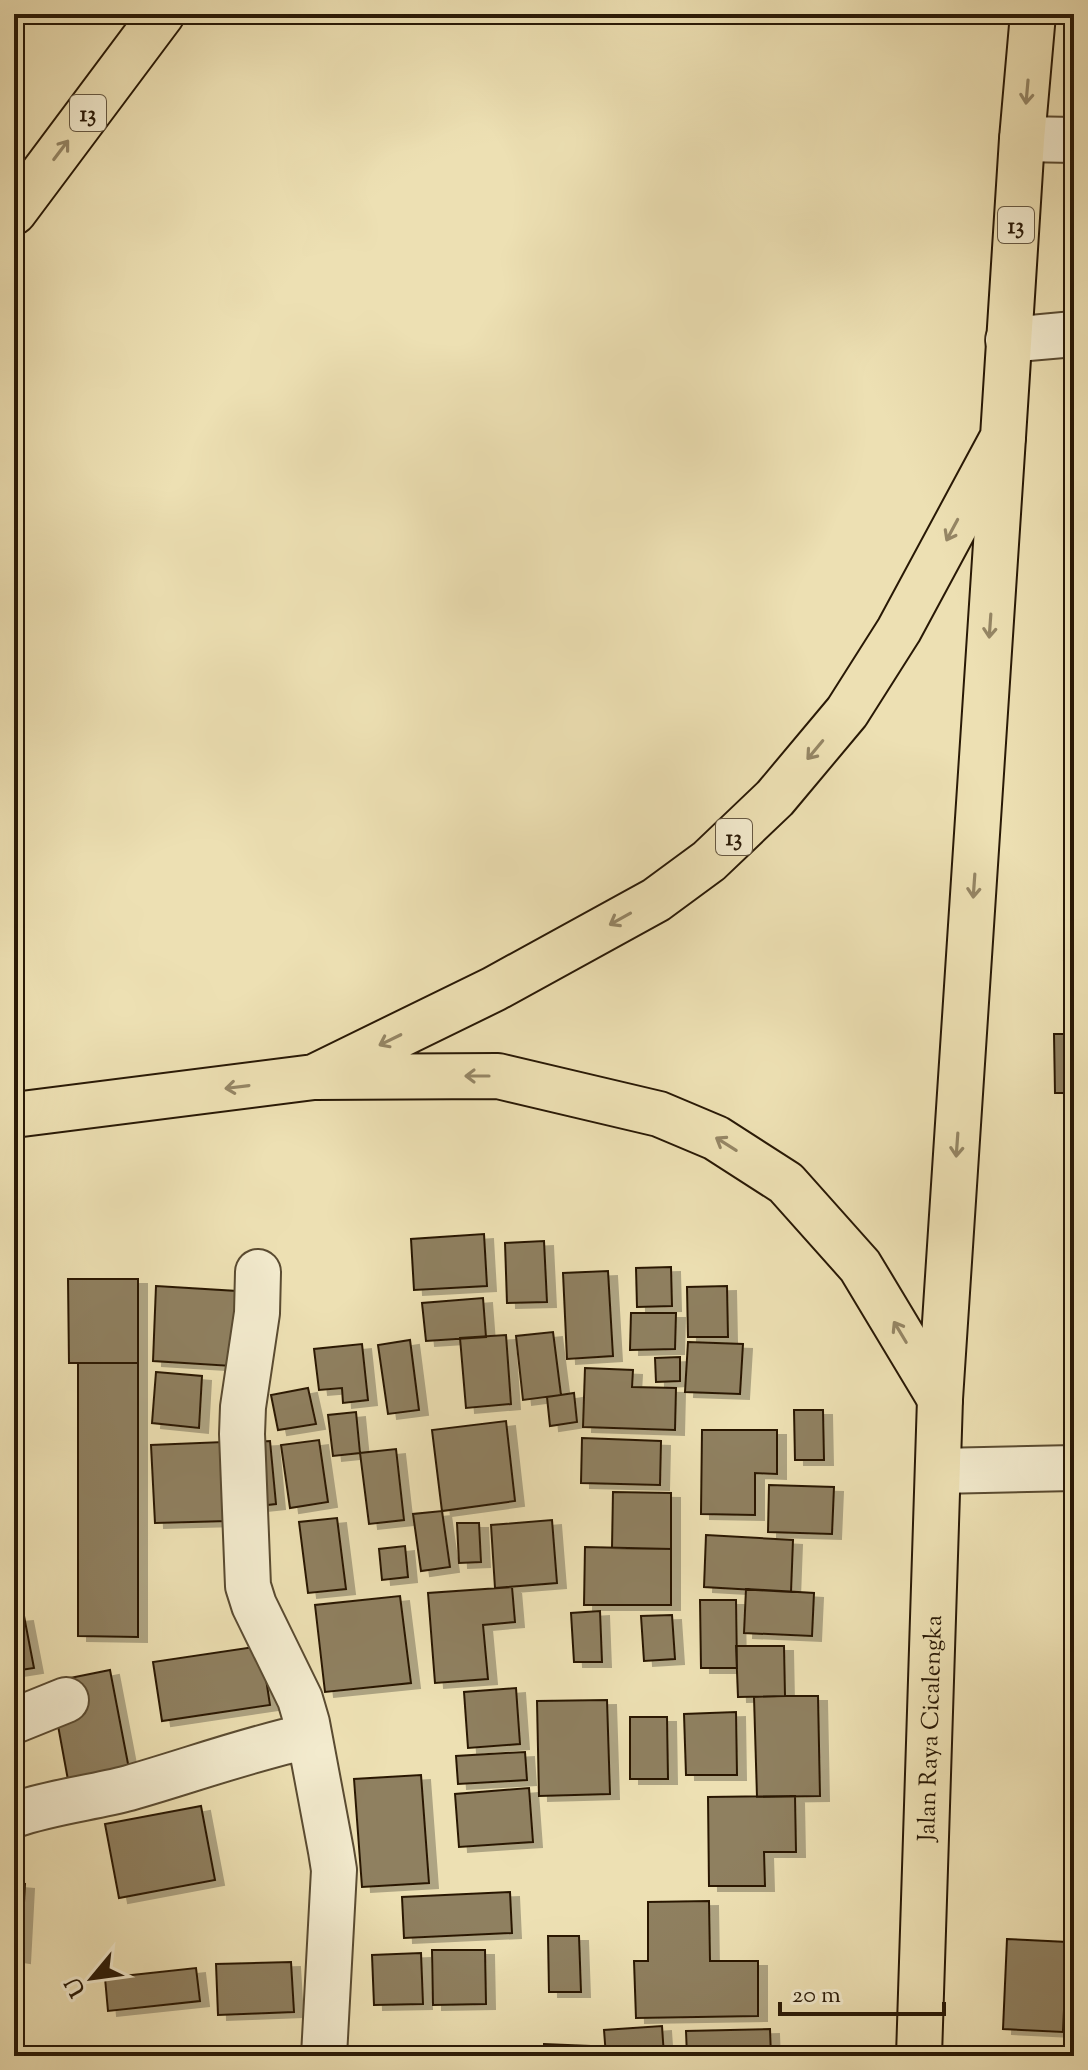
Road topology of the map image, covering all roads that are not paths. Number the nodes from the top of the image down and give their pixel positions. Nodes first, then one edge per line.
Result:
1 (162, 14) edge
2 (1033, 14) edge
3 (1022, 139) junction
4 (1074, 140) edge
5 (14, 212) edge
6 (1074, 334) edge
7 (1008, 340) junction
8 (1003, 437) junction
9 (314, 1077) junction
10 (14, 1115) edge
11 (258, 1272) dead end
12 (940, 1399) junction
13 (1074, 1468) edge
14 (938, 1471) junction
15 (66, 1700) dead end
16 (17, 1713) edge
17 (309, 1736) junction
18 (14, 1815) edge
19 (324, 2056) edge
20 (919, 2056) edge

5 -> 1 main road, 13
2 -> 3 main road, 13
3 - 4 street
3 - 7 main road, 13
6 - 7 street
7 - 8 main road, 13
8 -> 9 main road, 13
8 -> 12 main road, Jalan Raya Cicalengka
9 -> 10 main road, 13
12 -> 9 main road
11 - 17 street
12 - 14 main road, Jalan Raya Cicalengka
13 - 14 street
14 - 20 main road, Jalan Raya Cicalengka
15 - 16 street
17 - 18 street
17 - 19 street

